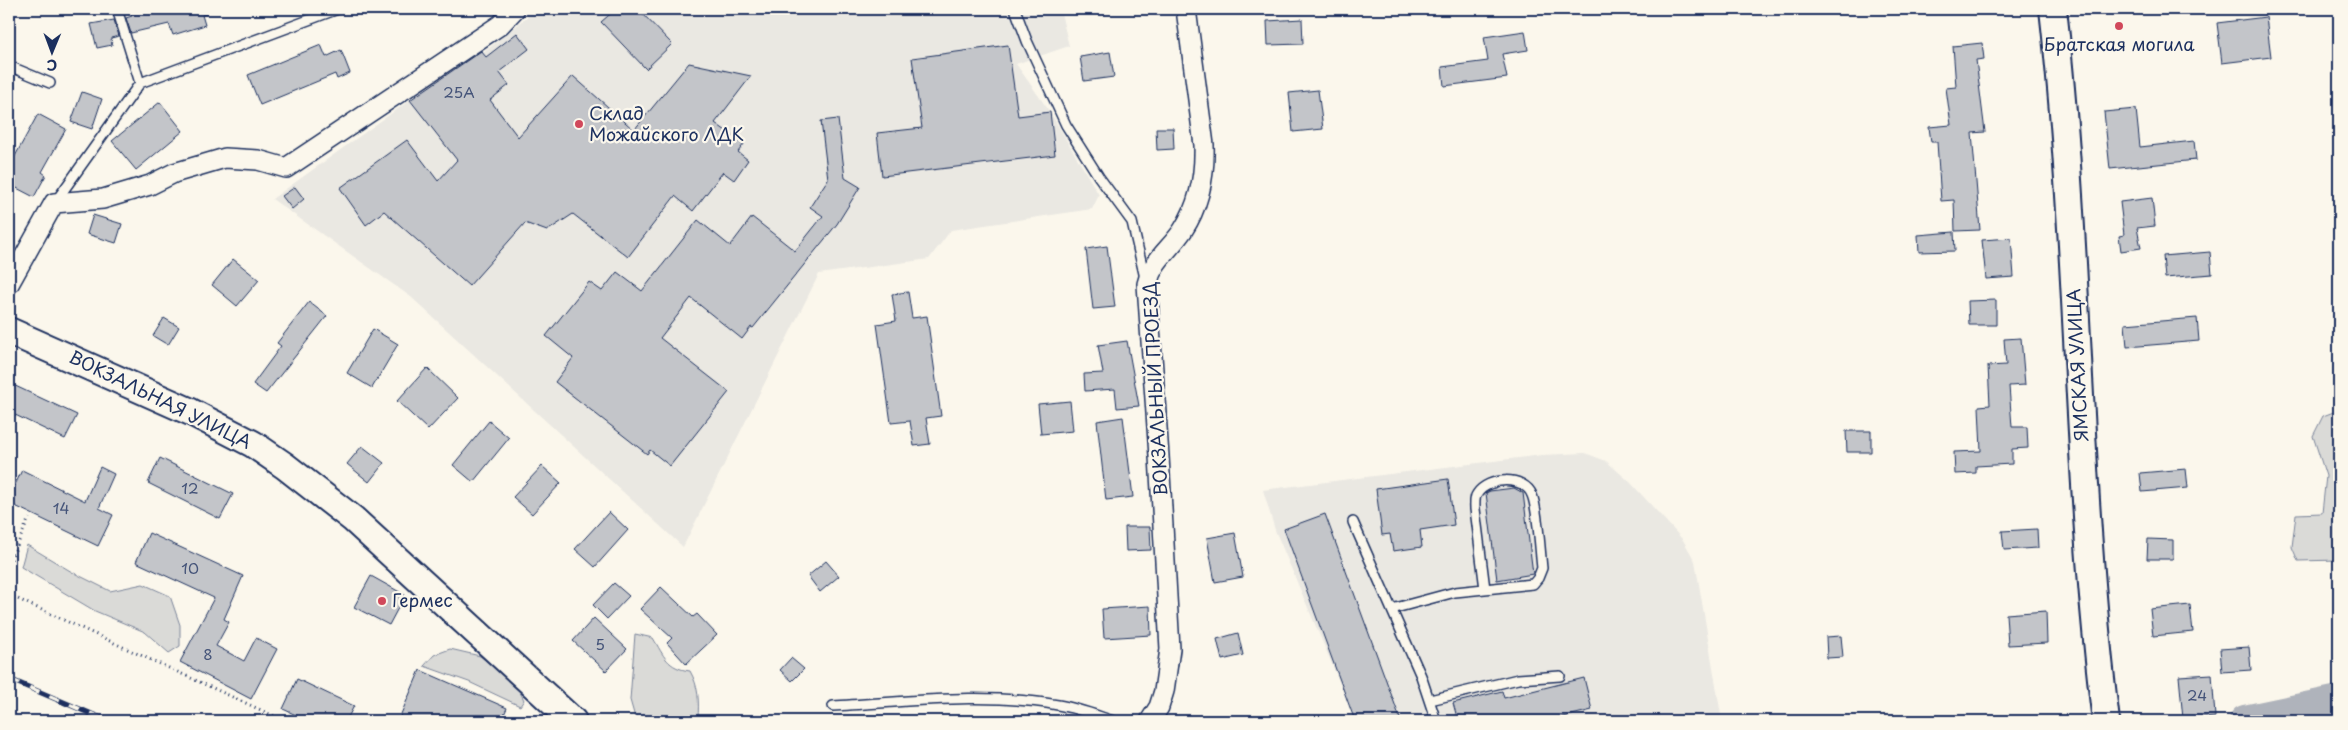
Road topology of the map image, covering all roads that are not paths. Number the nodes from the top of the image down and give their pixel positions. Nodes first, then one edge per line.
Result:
1 (117, 9) edge
2 (338, 9) edge
3 (515, 9) edge
4 (1015, 9) edge
5 (1186, 9) edge
6 (2053, 9) edge
7 (9, 66) edge
8 (50, 83) dead end
9 (140, 83) junction
10 (54, 203) junction
11 (9, 284) edge
12 (1147, 284) junction
13 (9, 330) edge
14 (1353, 522) dead end
15 (1485, 589) junction
16 (1392, 609) junction
17 (1560, 676) dead end
18 (1430, 700) junction
19 (833, 706) dead end
20 (573, 721) edge
21 (1113, 721) edge
22 (1150, 721) edge
23 (1436, 721) edge
24 (2106, 721) edge

1 - 9 lane
2 - 9 lane
3 - 10 street
4 - 12 lane
5 - 12 street, ВОКЗАЛЬНЫЙ ПРОЕЗД
6 - 24 main road, ЯМСКАЯ УЛИЦА
7 - 8 lane
9 - 10 lane
10 - 11 street
12 - 22 street, ВОКЗАЛЬНЫЙ ПРОЕЗД
13 - 20 main road, ВОКЗАЛЬНАЯ УЛИЦА
14 - 16 lane
15 - 15 lane
15 - 16 lane
16 - 18 lane
17 - 18 lane
18 - 23 lane
19 - 21 lane

